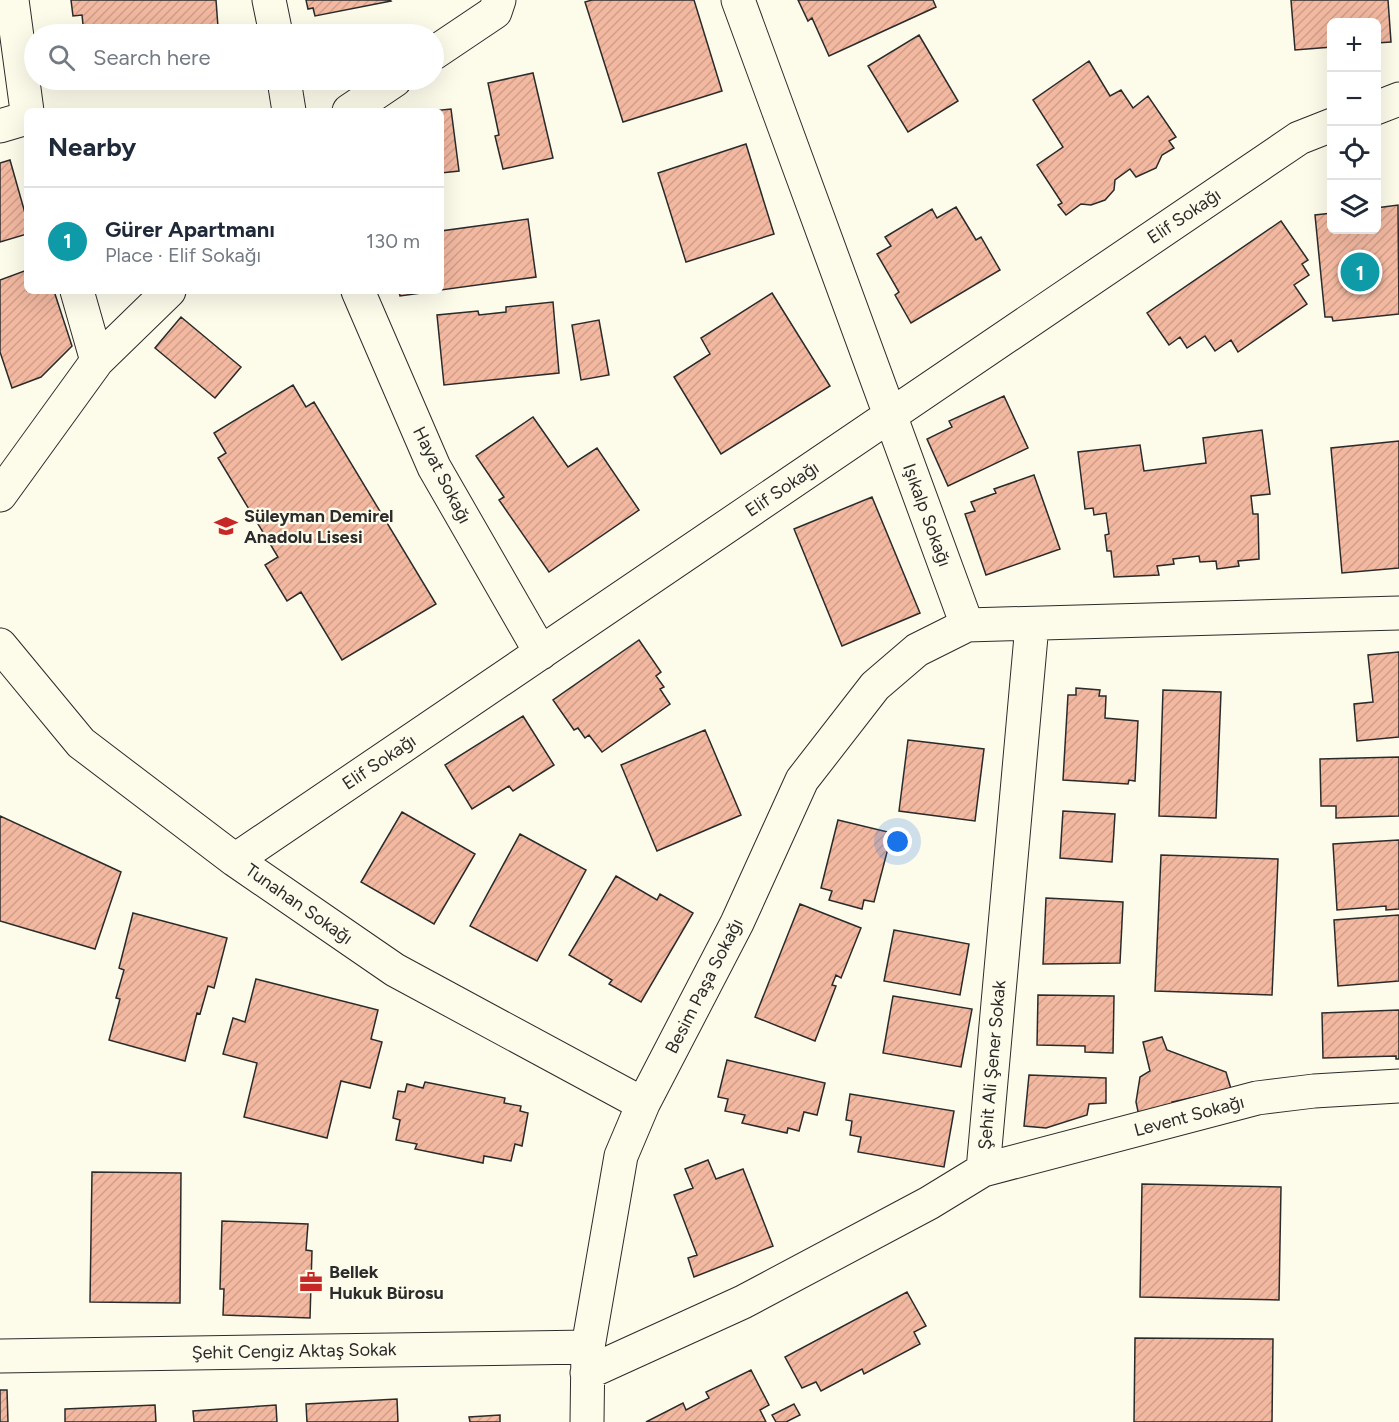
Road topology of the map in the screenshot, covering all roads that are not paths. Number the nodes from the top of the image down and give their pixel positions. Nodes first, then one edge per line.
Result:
1 (12, 0) edge
2 (269, 0) edge
3 (499, 0) edge
4 (738, 0) edge
5 (274, 24) edge
6 (444, 46) edge
7 (24, 89) edge
8 (24, 90) edge
9 (286, 90) edge
10 (380, 90) edge
11 (1399, 99) edge
12 (1381, 106) edge
13 (27, 108) edge
14 (289, 108) edge
15 (353, 108) edge
16 (24, 119) edge
17 (0, 126) edge
18 (1329, 126) edge
19 (78, 294) edge
20 (166, 294) edge
21 (359, 294) edge
22 (97, 362) junction
23 (891, 415) junction
24 (0, 495) edge
25 (1399, 613) edge
26 (967, 625) junction
27 (1032, 625) junction
28 (0, 645) edge
29 (541, 653) junction
30 (235, 860) junction
31 (1399, 1086) edge
32 (643, 1104) junction
33 (983, 1170) junction
34 (0, 1356) edge
35 (587, 1360) junction
36 (587, 1422) edge

1 - 7 street
2 - 5 street
3 - 6 street
4 - 23 street, Işıkalp Sokağı
8 - 13 street
9 - 14 street
10 - 15 street
11 - 12 street
16 - 17 street
18 - 23 street, Elif Sokağı
19 - 22 street
20 - 22 street
21 - 29 street, Hayat Sokağı
22 - 24 street
23 - 26 street, Işıkalp Sokağı
23 - 29 street, Elif Sokağı
25 - 27 street
26 - 27 street
26 - 32 street, Besim Paşa Sokağı
27 - 33 street, Şehit Ali Şener Sokak
28 - 30 street, Tunahan Sokağı
29 - 30 street, Elif Sokağı
30 - 32 street, Tunahan Sokağı
31 - 33 street, Levent Sokağı
32 - 35 street, Besim Paşa Sokağı
33 - 35 street, Şehit Ali Şener Sokak
34 - 35 street, Şehit Cengiz Aktaş Sokak
35 - 36 street, Besim Paşa Sokağı

